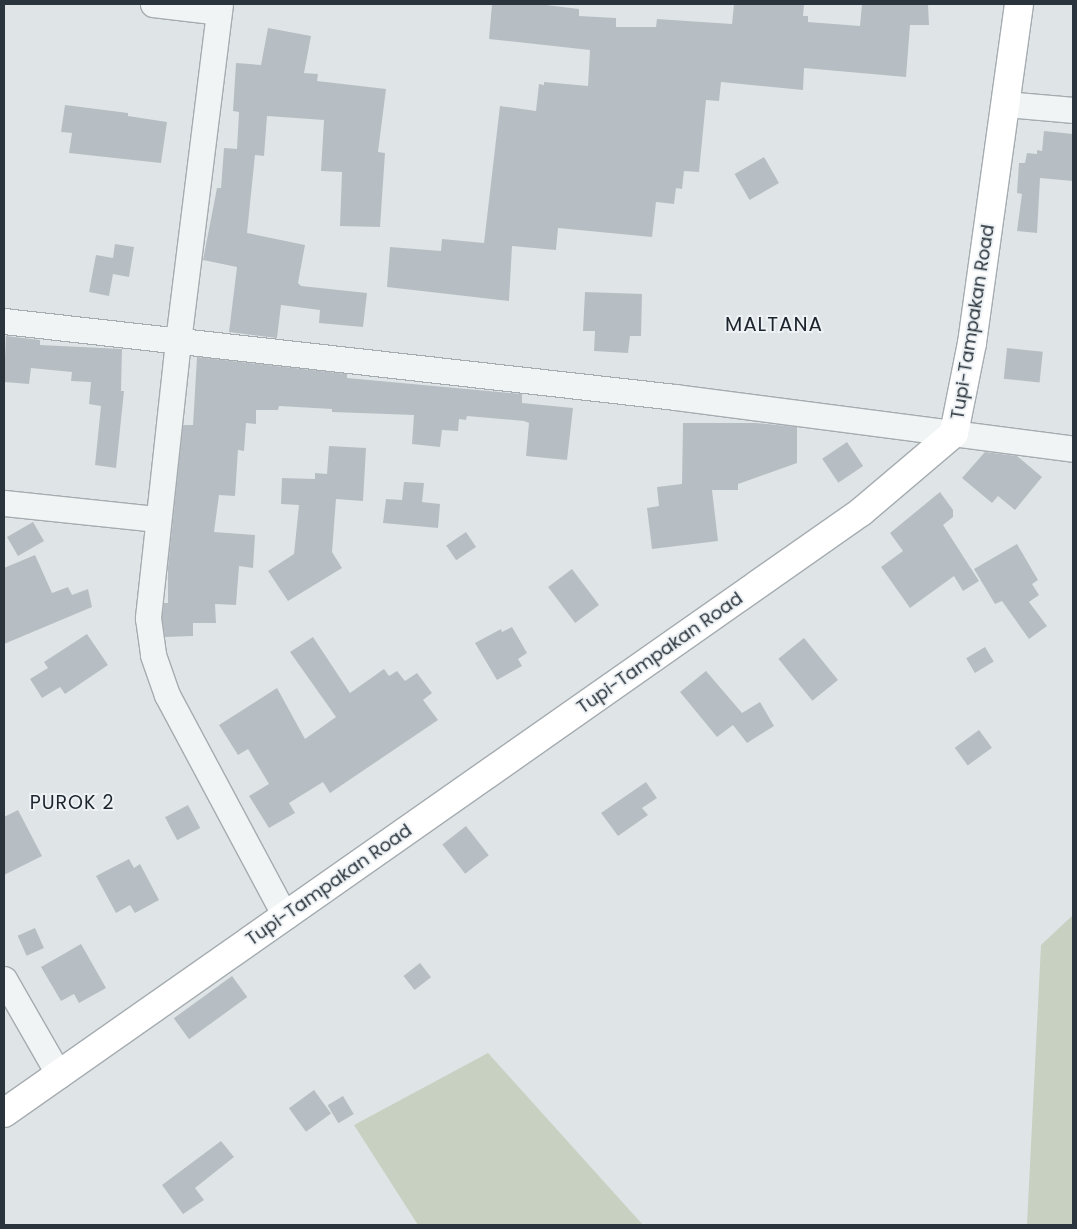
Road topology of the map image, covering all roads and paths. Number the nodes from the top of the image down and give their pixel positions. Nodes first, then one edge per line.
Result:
1 (153, 4) edge
2 (1019, 4) edge
3 (219, 8) edge
4 (1005, 104) junction
5 (1073, 110) edge
6 (4, 321) edge
7 (178, 342) junction
8 (954, 433) junction
9 (1073, 449) edge
10 (4, 502) edge
11 (157, 520) junction
12 (285, 916) junction
13 (4, 979) edge
14 (59, 1075) junction
15 (4, 1113) edge

1 - 3 street
2 - 4 main road, Tupi-Tampakan Road
3 - 7 street
4 - 5 street
4 - 8 main road, Tupi-Tampakan Road
6 - 7 street
7 - 8 street
7 - 11 street
8 - 9 street
8 - 12 main road, Tupi-Tampakan Road
10 - 11 street
11 - 12 street
12 - 14 main road, Tupi-Tampakan Road
13 - 14 street
14 - 15 main road, Tupi-Tampakan Road

